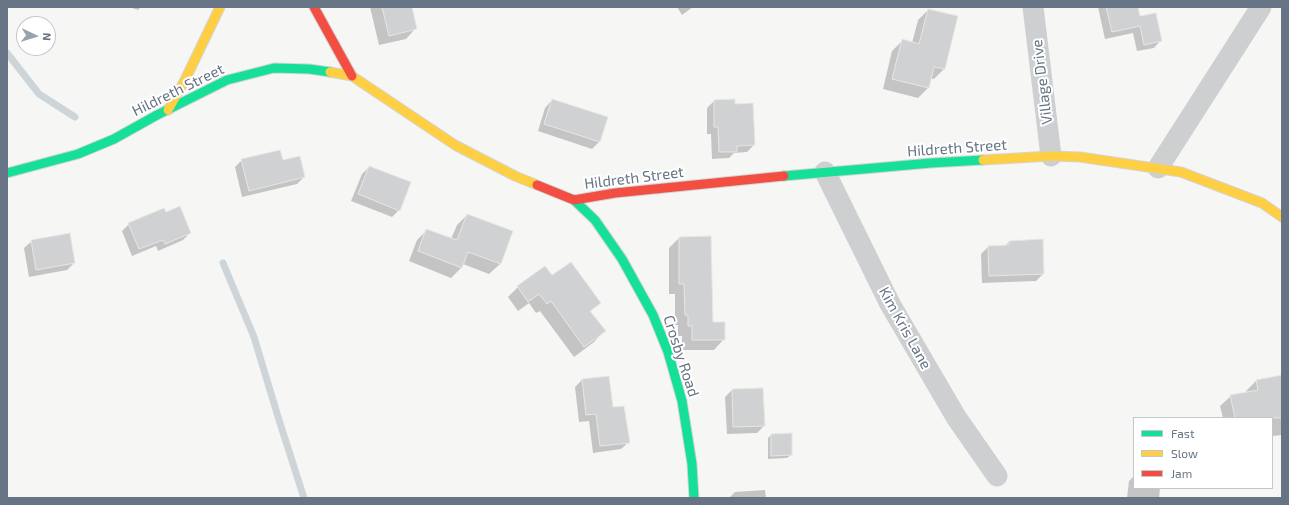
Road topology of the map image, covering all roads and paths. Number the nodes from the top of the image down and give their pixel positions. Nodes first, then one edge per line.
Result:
1 (220, 7) edge
2 (314, 7) edge
3 (1033, 7) edge
4 (1261, 7) edge
5 (352, 76) junction
6 (168, 110) junction
7 (1051, 156) junction
8 (1158, 168) junction
9 (825, 172) junction
10 (7, 173) edge
11 (574, 200) junction
12 (1282, 217) edge
13 (996, 476) dead end
14 (694, 498) edge

1 - 6 street
2 - 5 street
3 - 7 street, Village Drive
4 - 8 street
5 - 6 street, Hildreth Street
5 - 11 street, Hildreth Street
6 - 10 street, Hildreth Street
7 - 8 street, Hildreth Street
7 - 9 street, Hildreth Street
8 - 12 street, Hildreth Street
9 - 11 street, Hildreth Street
9 - 13 street, Kim Kris Lane
11 - 14 street, Crosby Road

